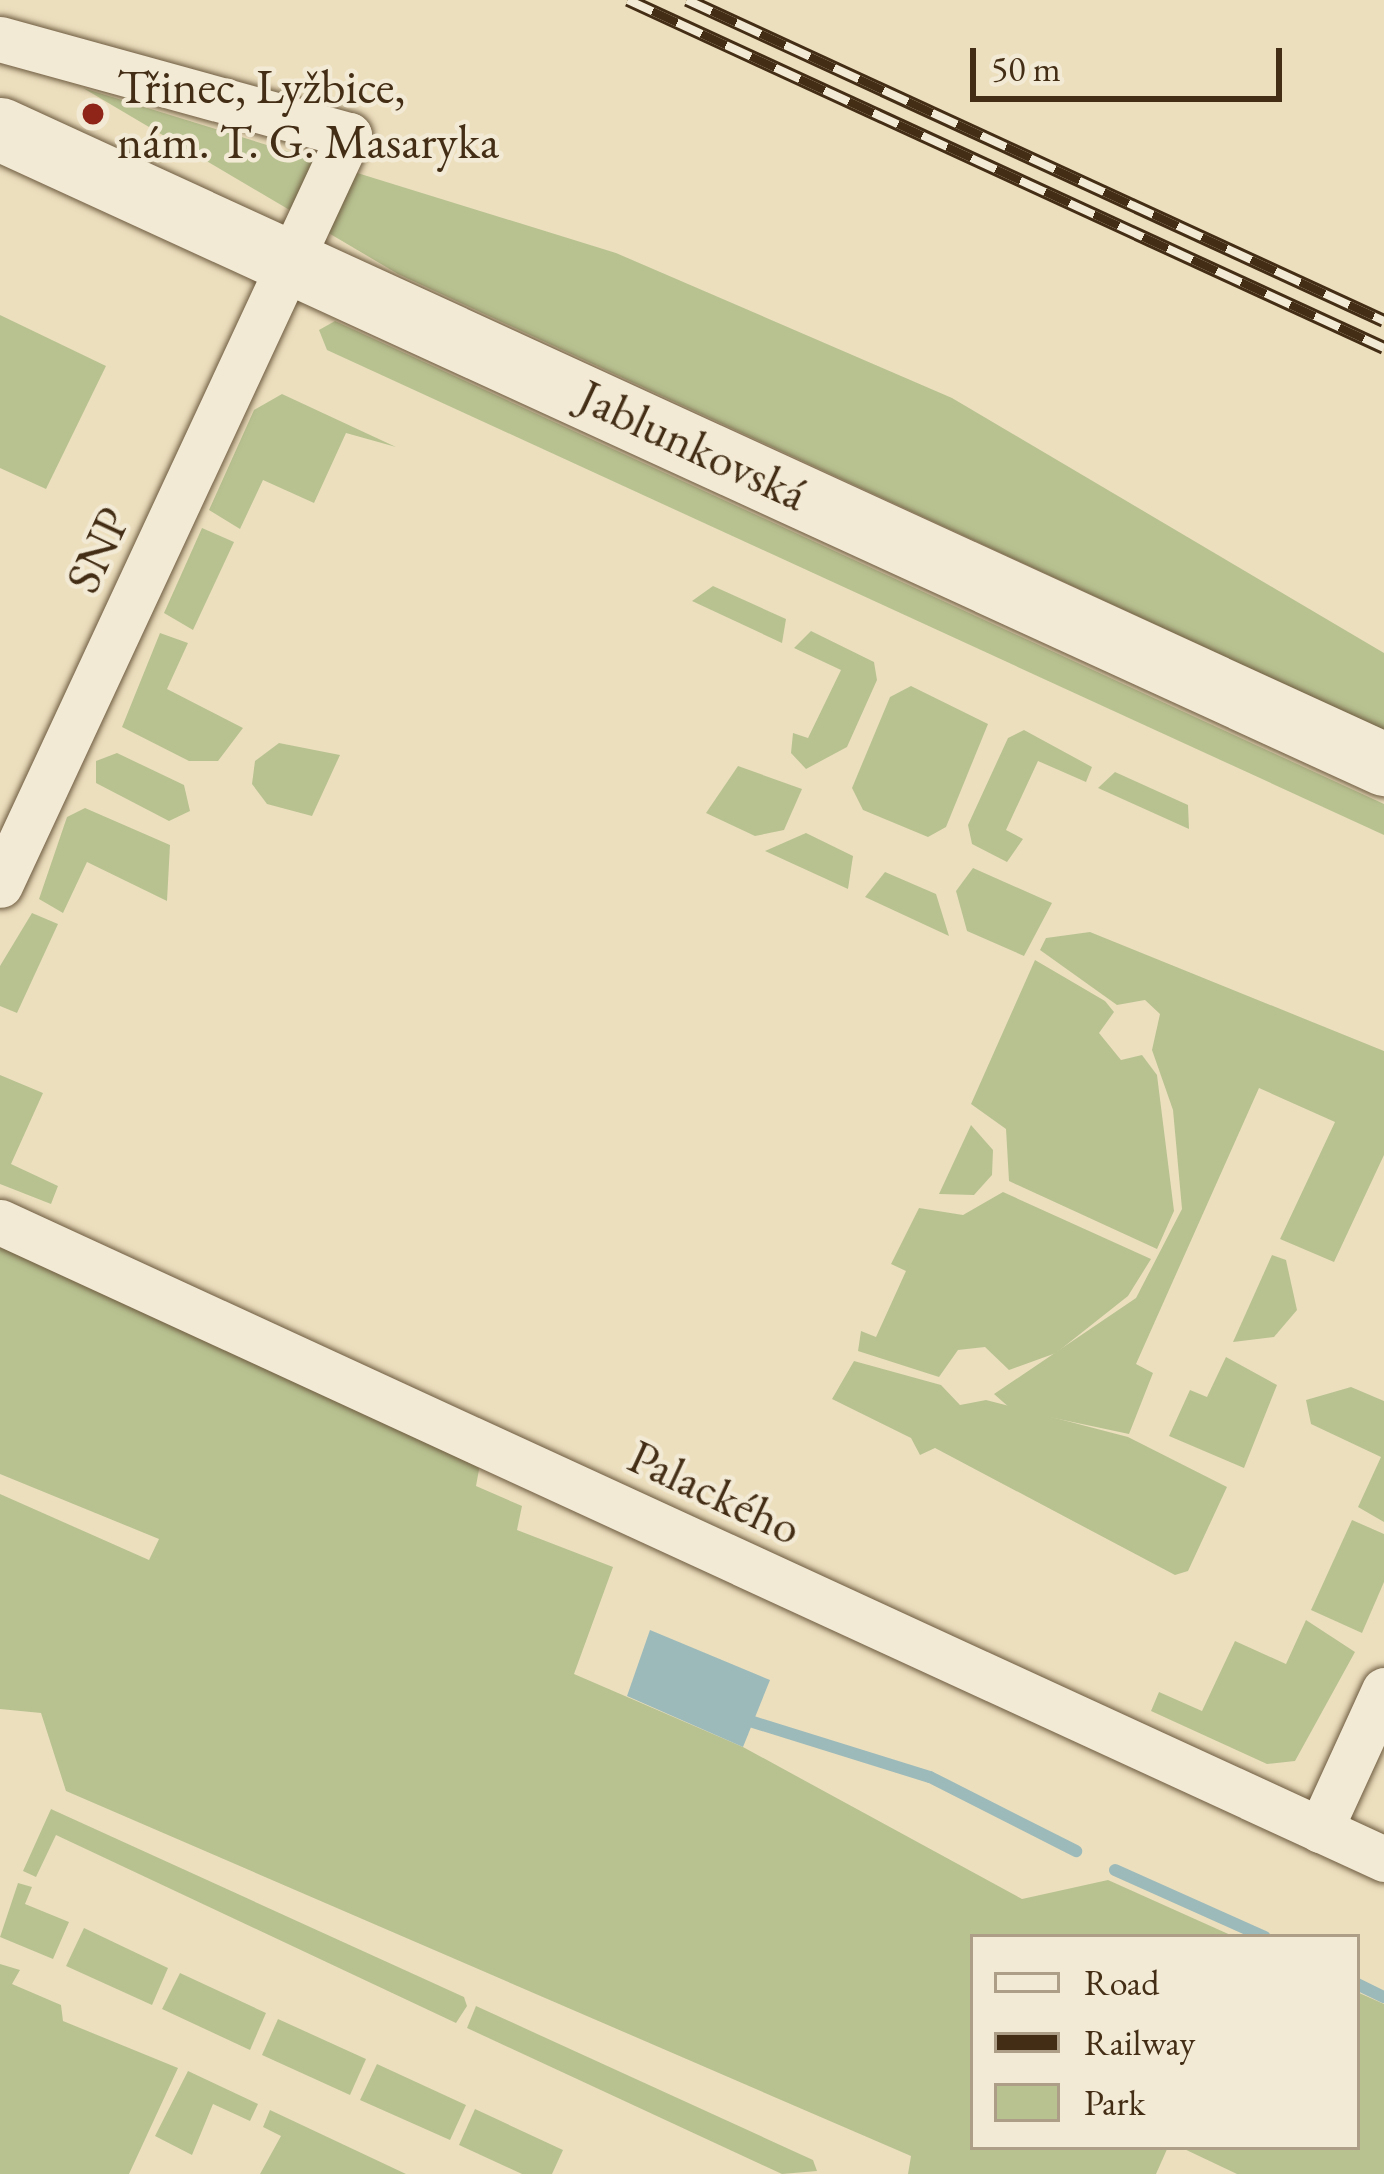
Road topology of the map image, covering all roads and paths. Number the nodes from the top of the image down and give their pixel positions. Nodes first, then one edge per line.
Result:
1 (0, 39) edge
2 (0, 129) edge
3 (297, 262) junction
4 (1384, 764) edge
5 (0, 885) edge
6 (0, 1222) edge
7 (1384, 1690) edge
8 (1320, 1830) junction
9 (1384, 1859) edge

1 - 3 street, SNP
2 - 3 main road, Jablunkovská
3 - 4 main road, Jablunkovská
3 - 5 street, SNP
6 - 8 street, Palackého
7 - 8 street
8 - 9 street, Palackého

